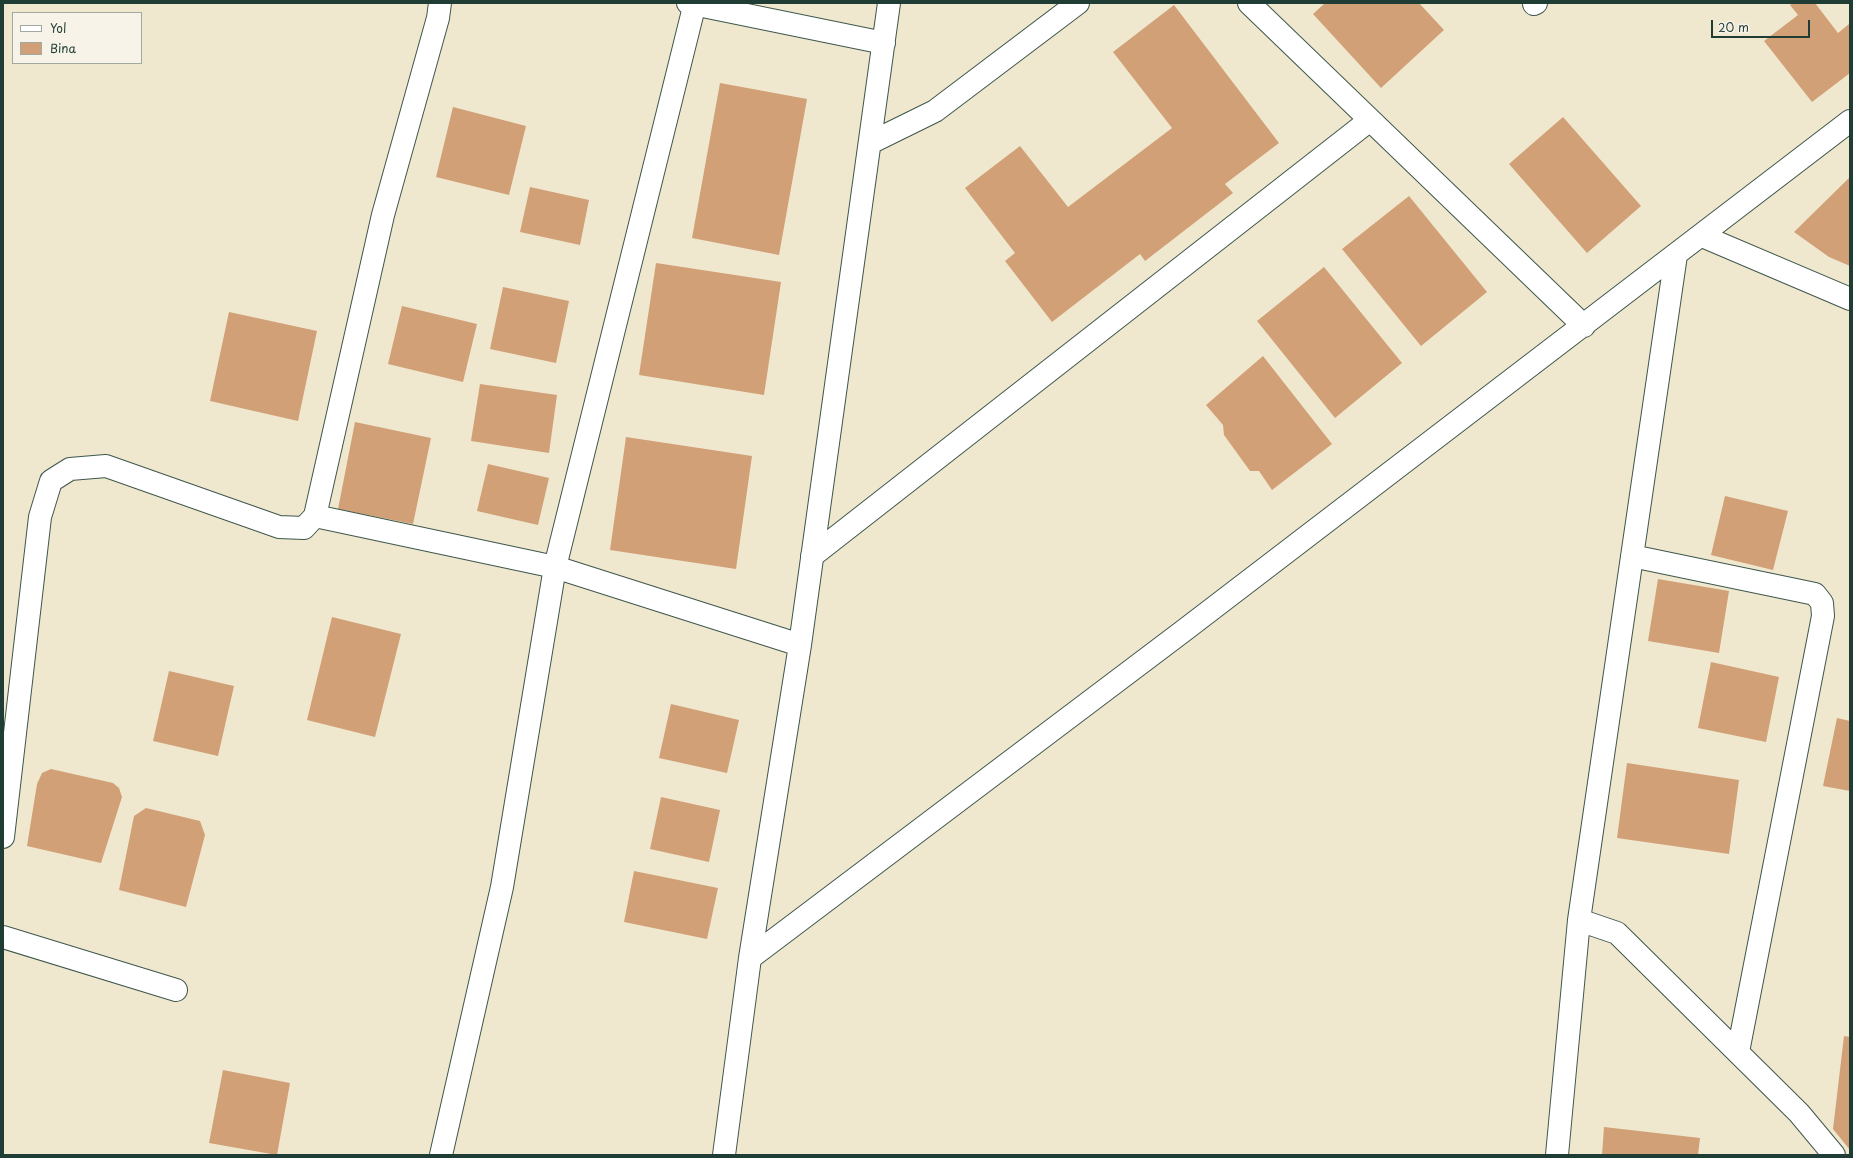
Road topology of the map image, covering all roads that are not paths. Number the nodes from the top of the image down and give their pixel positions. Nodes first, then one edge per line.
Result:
1 (440, 3) edge
2 (889, 3) edge
3 (1078, 3) edge
4 (1249, 3) edge
5 (693, 4) edge
6 (884, 43) junction
7 (1370, 120) junction
8 (1850, 121) edge
9 (870, 143) junction
10 (1702, 236) junction
11 (1676, 255) junction
12 (1850, 299) edge
13 (1584, 326) junction
14 (315, 516) junction
15 (812, 556) junction
16 (1632, 556) junction
17 (555, 567) junction
18 (800, 645) junction
19 (3, 837) edge
20 (1578, 920) junction
21 (3, 938) edge
22 (750, 958) junction
23 (176, 990) dead end
24 (1738, 1052) junction
25 (441, 1155) edge
26 (724, 1155) edge
27 (1557, 1155) edge
28 (1834, 1155) edge

1 - 14 street
2 - 6 street
3 - 9 street
4 - 7 street
5 - 6 street
5 - 17 street
6 - 9 street
7 - 13 street
7 - 15 street
8 - 10 street
9 - 15 street
10 - 11 street
10 - 12 street
11 - 13 street
11 - 16 street
13 - 22 street
14 - 17 street
14 - 19 street
15 - 18 street
16 - 20 street
16 - 24 street
17 - 18 street
17 - 25 street
18 - 22 street
20 - 24 street
20 - 27 street
21 - 23 street
22 - 26 street
24 - 28 street

